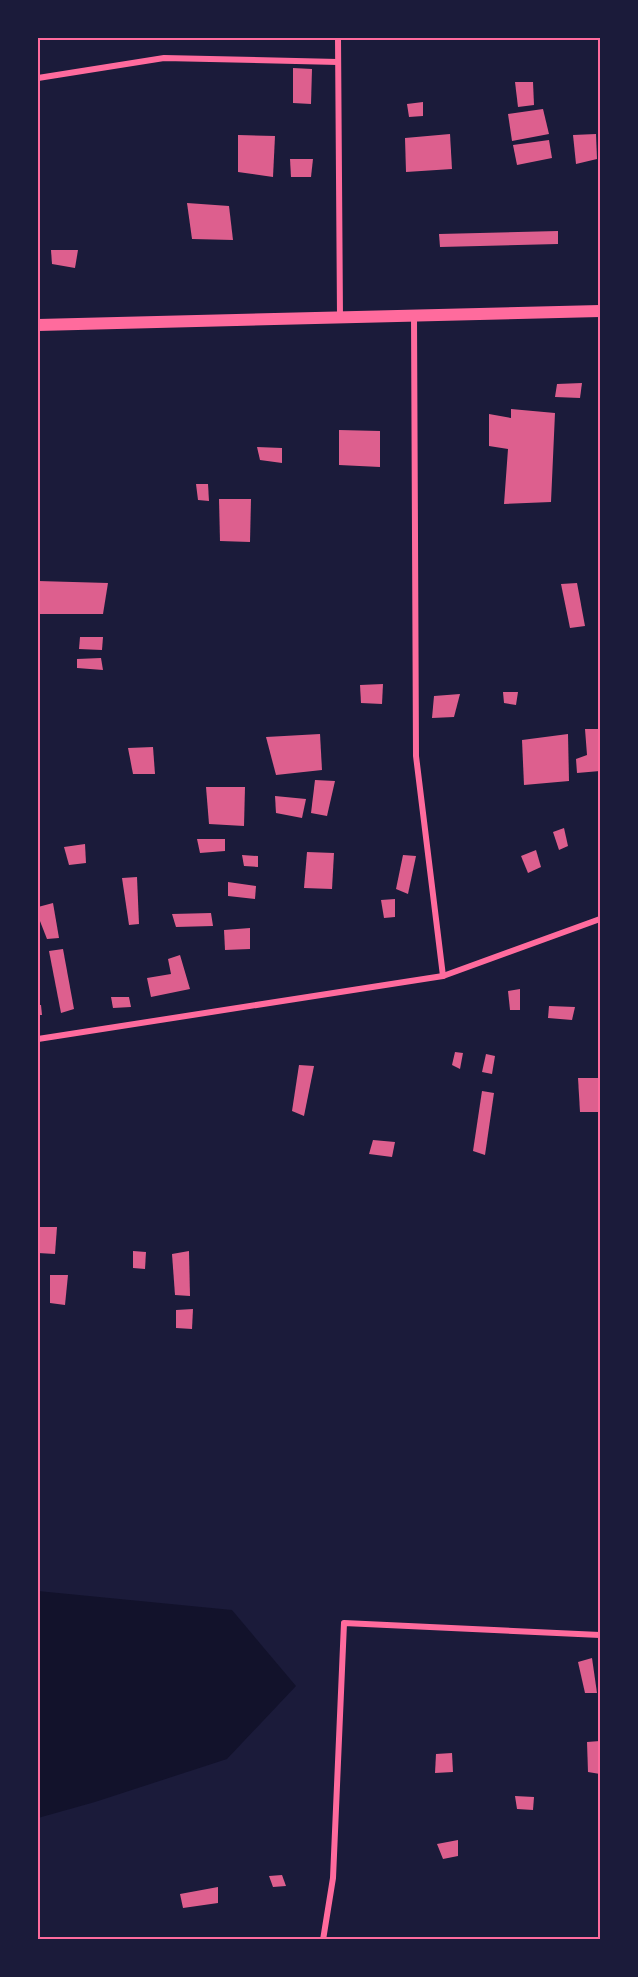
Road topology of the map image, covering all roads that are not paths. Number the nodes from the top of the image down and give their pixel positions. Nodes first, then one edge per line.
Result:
1 (338, 38) edge
2 (338, 62) junction
3 (38, 78) edge
4 (600, 311) edge
5 (414, 316) junction
6 (340, 317) junction
7 (38, 325) edge
8 (600, 919) edge
9 (442, 976) junction
10 (38, 1040) edge
11 (600, 1635) edge
12 (323, 1940) edge

1 - 2 street
2 - 3 street
2 - 6 street
4 - 5 main road
5 - 6 main road
5 - 9 street
6 - 7 main road
8 - 9 street
9 - 10 street
11 - 12 street

